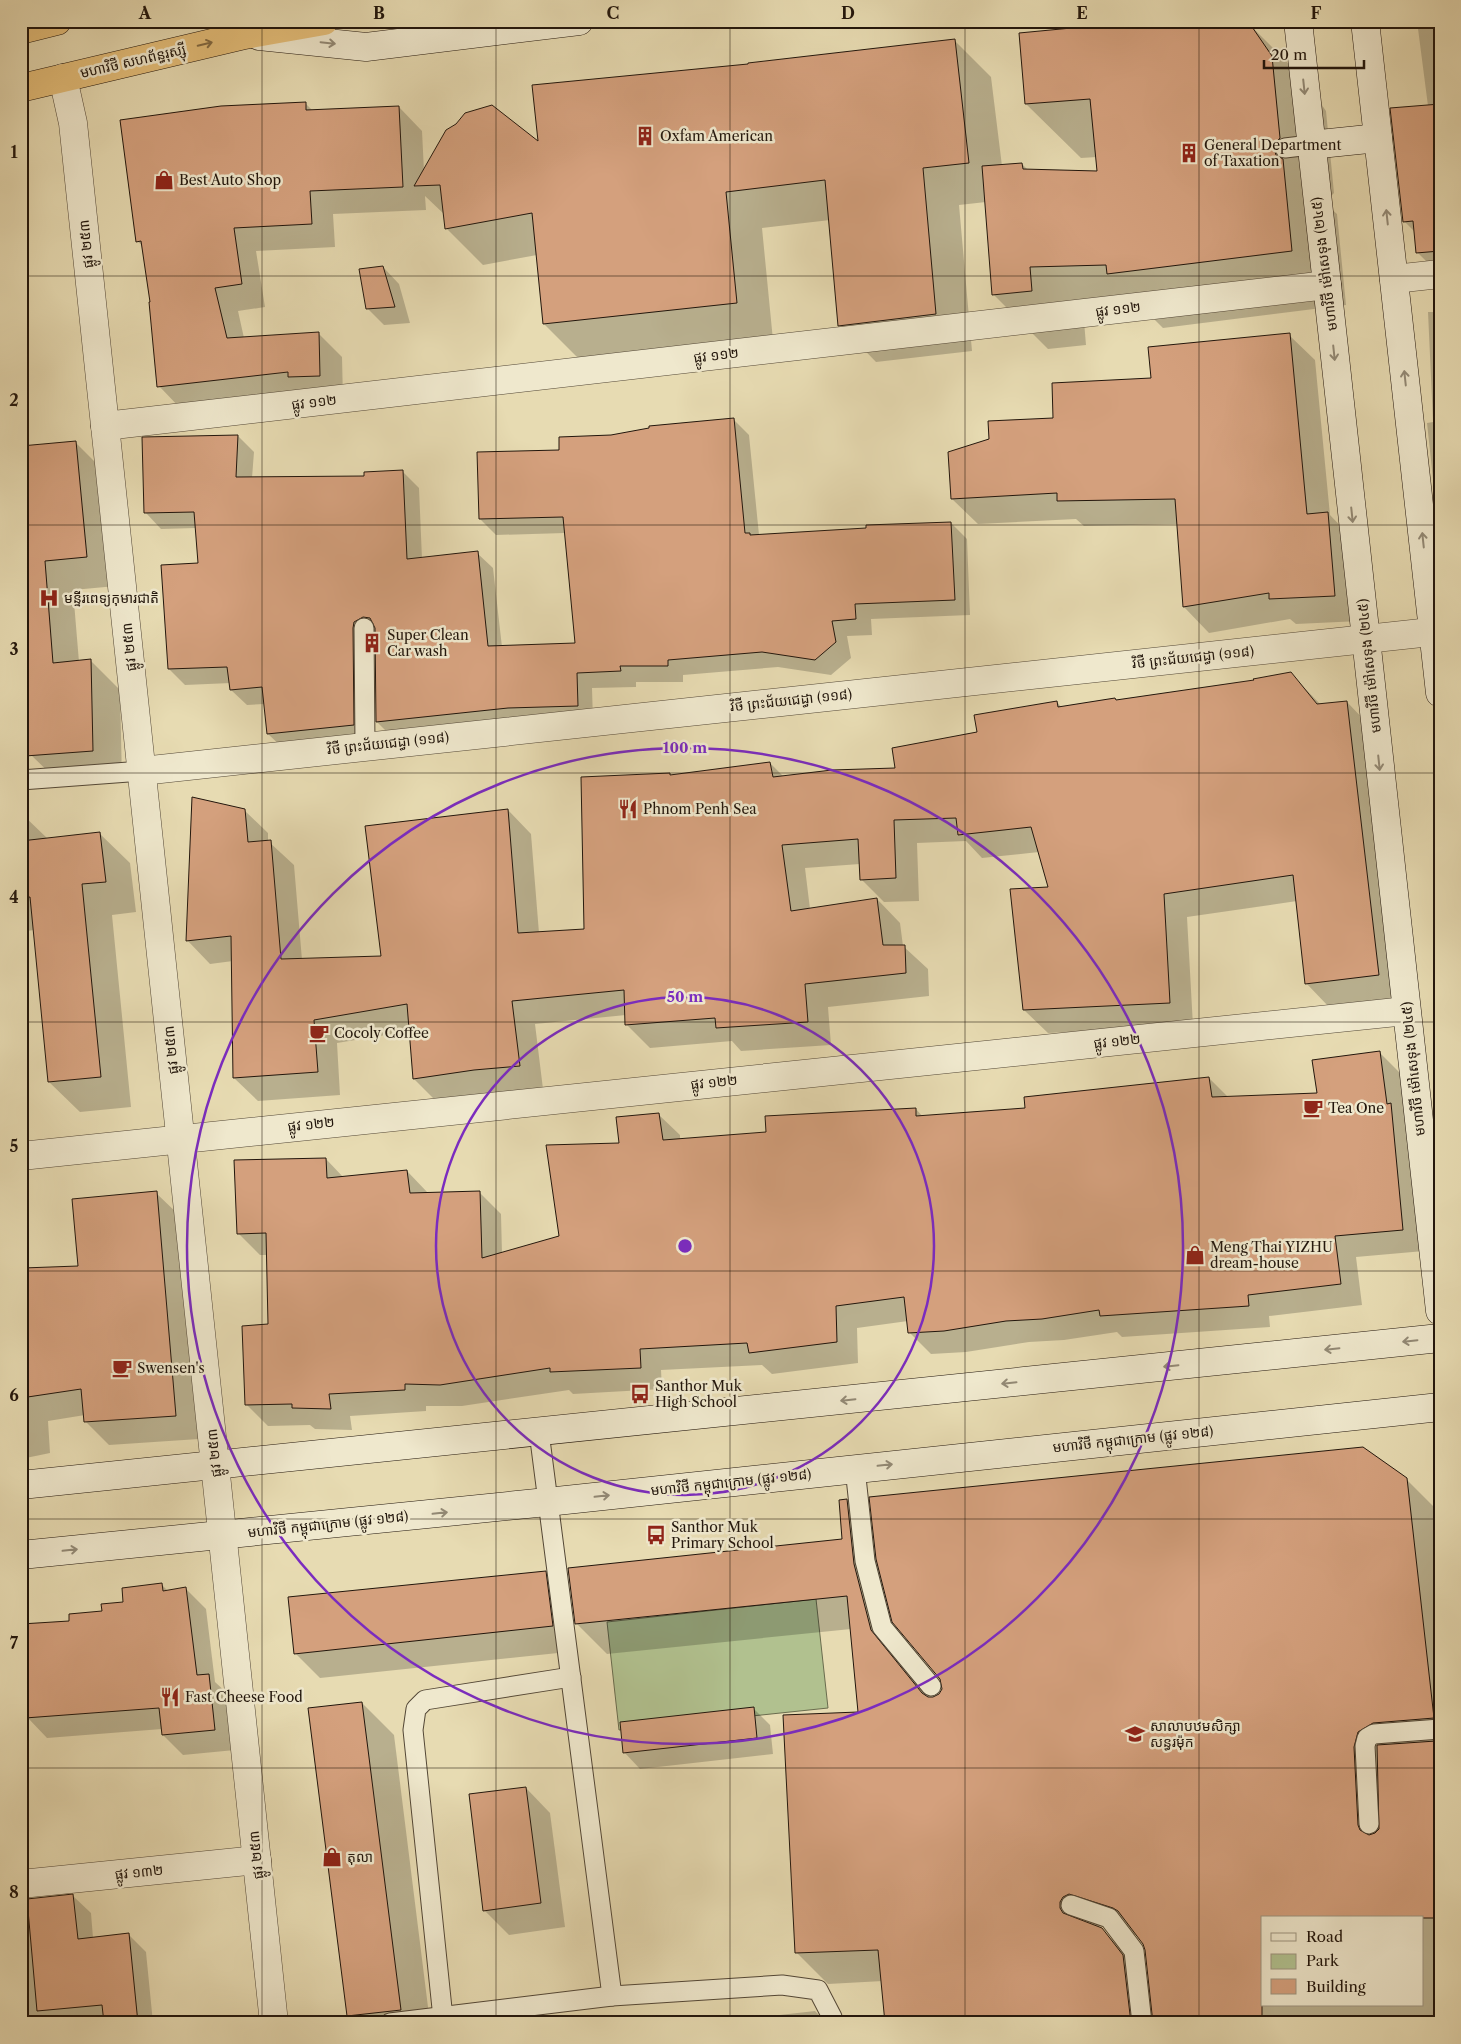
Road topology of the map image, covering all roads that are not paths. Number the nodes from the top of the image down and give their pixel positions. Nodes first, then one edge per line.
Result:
1 (56, 21) edge
2 (324, 21) edge
3 (579, 21) edge
4 (1298, 21) edge
5 (1365, 21) edge
6 (21, 30) edge
7 (245, 35) junction
8 (63, 78) junction
9 (21, 88) edge
10 (1378, 138) junction
11 (1298, 146) junction
12 (1440, 274) edge
13 (1394, 279) junction
14 (1326, 285) junction
15 (105, 426) junction
16 (364, 628) dead end
17 (1436, 631) edge
18 (1366, 639) junction
19 (1440, 693) edge
20 (365, 745) junction
21 (142, 770) junction
22 (21, 780) edge
23 (1406, 1011) junction
24 (180, 1138) junction
25 (21, 1156) edge
26 (1440, 1311) edge
27 (1440, 1338) edge
28 (1440, 1407) edge
29 (539, 1432) junction
30 (215, 1464) junction
31 (855, 1468) junction
32 (21, 1485) edge
33 (547, 1502) junction
34 (222, 1535) junction
35 (21, 1555) edge
36 (571, 1677) junction
37 (931, 1686) dead end
38 (1440, 1729) edge
39 (1369, 1824) dead end
40 (257, 1860) junction
41 (21, 1884) edge
42 (1071, 1905) dead end
43 (612, 1996) junction
44 (443, 2018) junction
45 (274, 2023) edge
46 (390, 2023) edge
47 (833, 2023) edge
48 (1142, 2023) edge

1 - 6 highway
2 - 7 highway, មហាវិថី សហព័ន្ធរុស្ស៊ី
7 -> 3 street, មហាវិថី សហព័ន្ធរុស្ស៊ី
4 -> 11 street, មហាវិថី ម៉ៅសេទុង (២៤៥)
5 - 10 street
8 -> 7 highway, មហាវិថី សហព័ន្ធរុស្ស៊ី
8 - 9 highway, មហាវិថី សហព័ន្ធរុស្ស៊ី
8 - 15 street, ផ្លូវ ២៥៣
10 - 11 street
13 -> 10 street
11 - 14 street, មហាវិថី ម៉ៅសេទុង (២៤៥)
12 - 13 street
17 -> 13 street
14 - 15 street, ផ្លូវ ១១២
14 -> 18 street, មហាវិថី ម៉ៅសេទុង (២៤៥)
15 - 21 street, ផ្លូវ ២៥៣
16 - 20 lane
17 - 18 street, វិថី ព្រះជ័យជេដ្ធា (១១៨)
17 - 19 street
18 - 20 street, វិថី ព្រះជ័យជេដ្ធា (១១៨)
18 -> 23 street, មហាវិថី ម៉ៅសេទុង (២៤៥)
20 - 21 street, វិថី ព្រះជ័យជេដ្ធា (១១៨)
21 - 22 lane
21 - 24 street, ផ្លូវ ២៥៣
23 - 24 street, ផ្លូវ ១២២
23 - 26 street, មហាវិថី ម៉ៅសេទុង (២៤៥)
24 - 25 street, ផ្លូវ ១២២
24 - 30 street, ផ្លូវ ២៥៣
27 -> 29 street
31 -> 28 street, មហាវិថី កម្ពុជាក្រោម (ផ្លូវ ១២៨)
29 - 30 street
29 - 33 lane
30 - 32 street
30 - 34 street, ផ្លូវ ២៥៣
33 -> 31 street, មហាវិថី កម្ពុជាក្រោម (ផ្លូវ ១២៨)
31 - 37 lane
34 -> 33 street, មហាវិថី កម្ពុជាក្រោម (ផ្លូវ ១២៨)
33 - 36 lane
35 -> 34 street, មហាវិថី កម្ពុជាក្រោម (ផ្លូវ ១២៨)
34 - 40 street, ផ្លូវ ២៥៣
36 - 43 lane
36 - 44 lane
38 - 39 lane
40 - 41 street, ផ្លូវ ១៣២
40 - 45 street, ផ្លូវ ២៥៣
42 - 48 lane
43 - 44 lane
43 - 47 lane
44 - 46 lane

